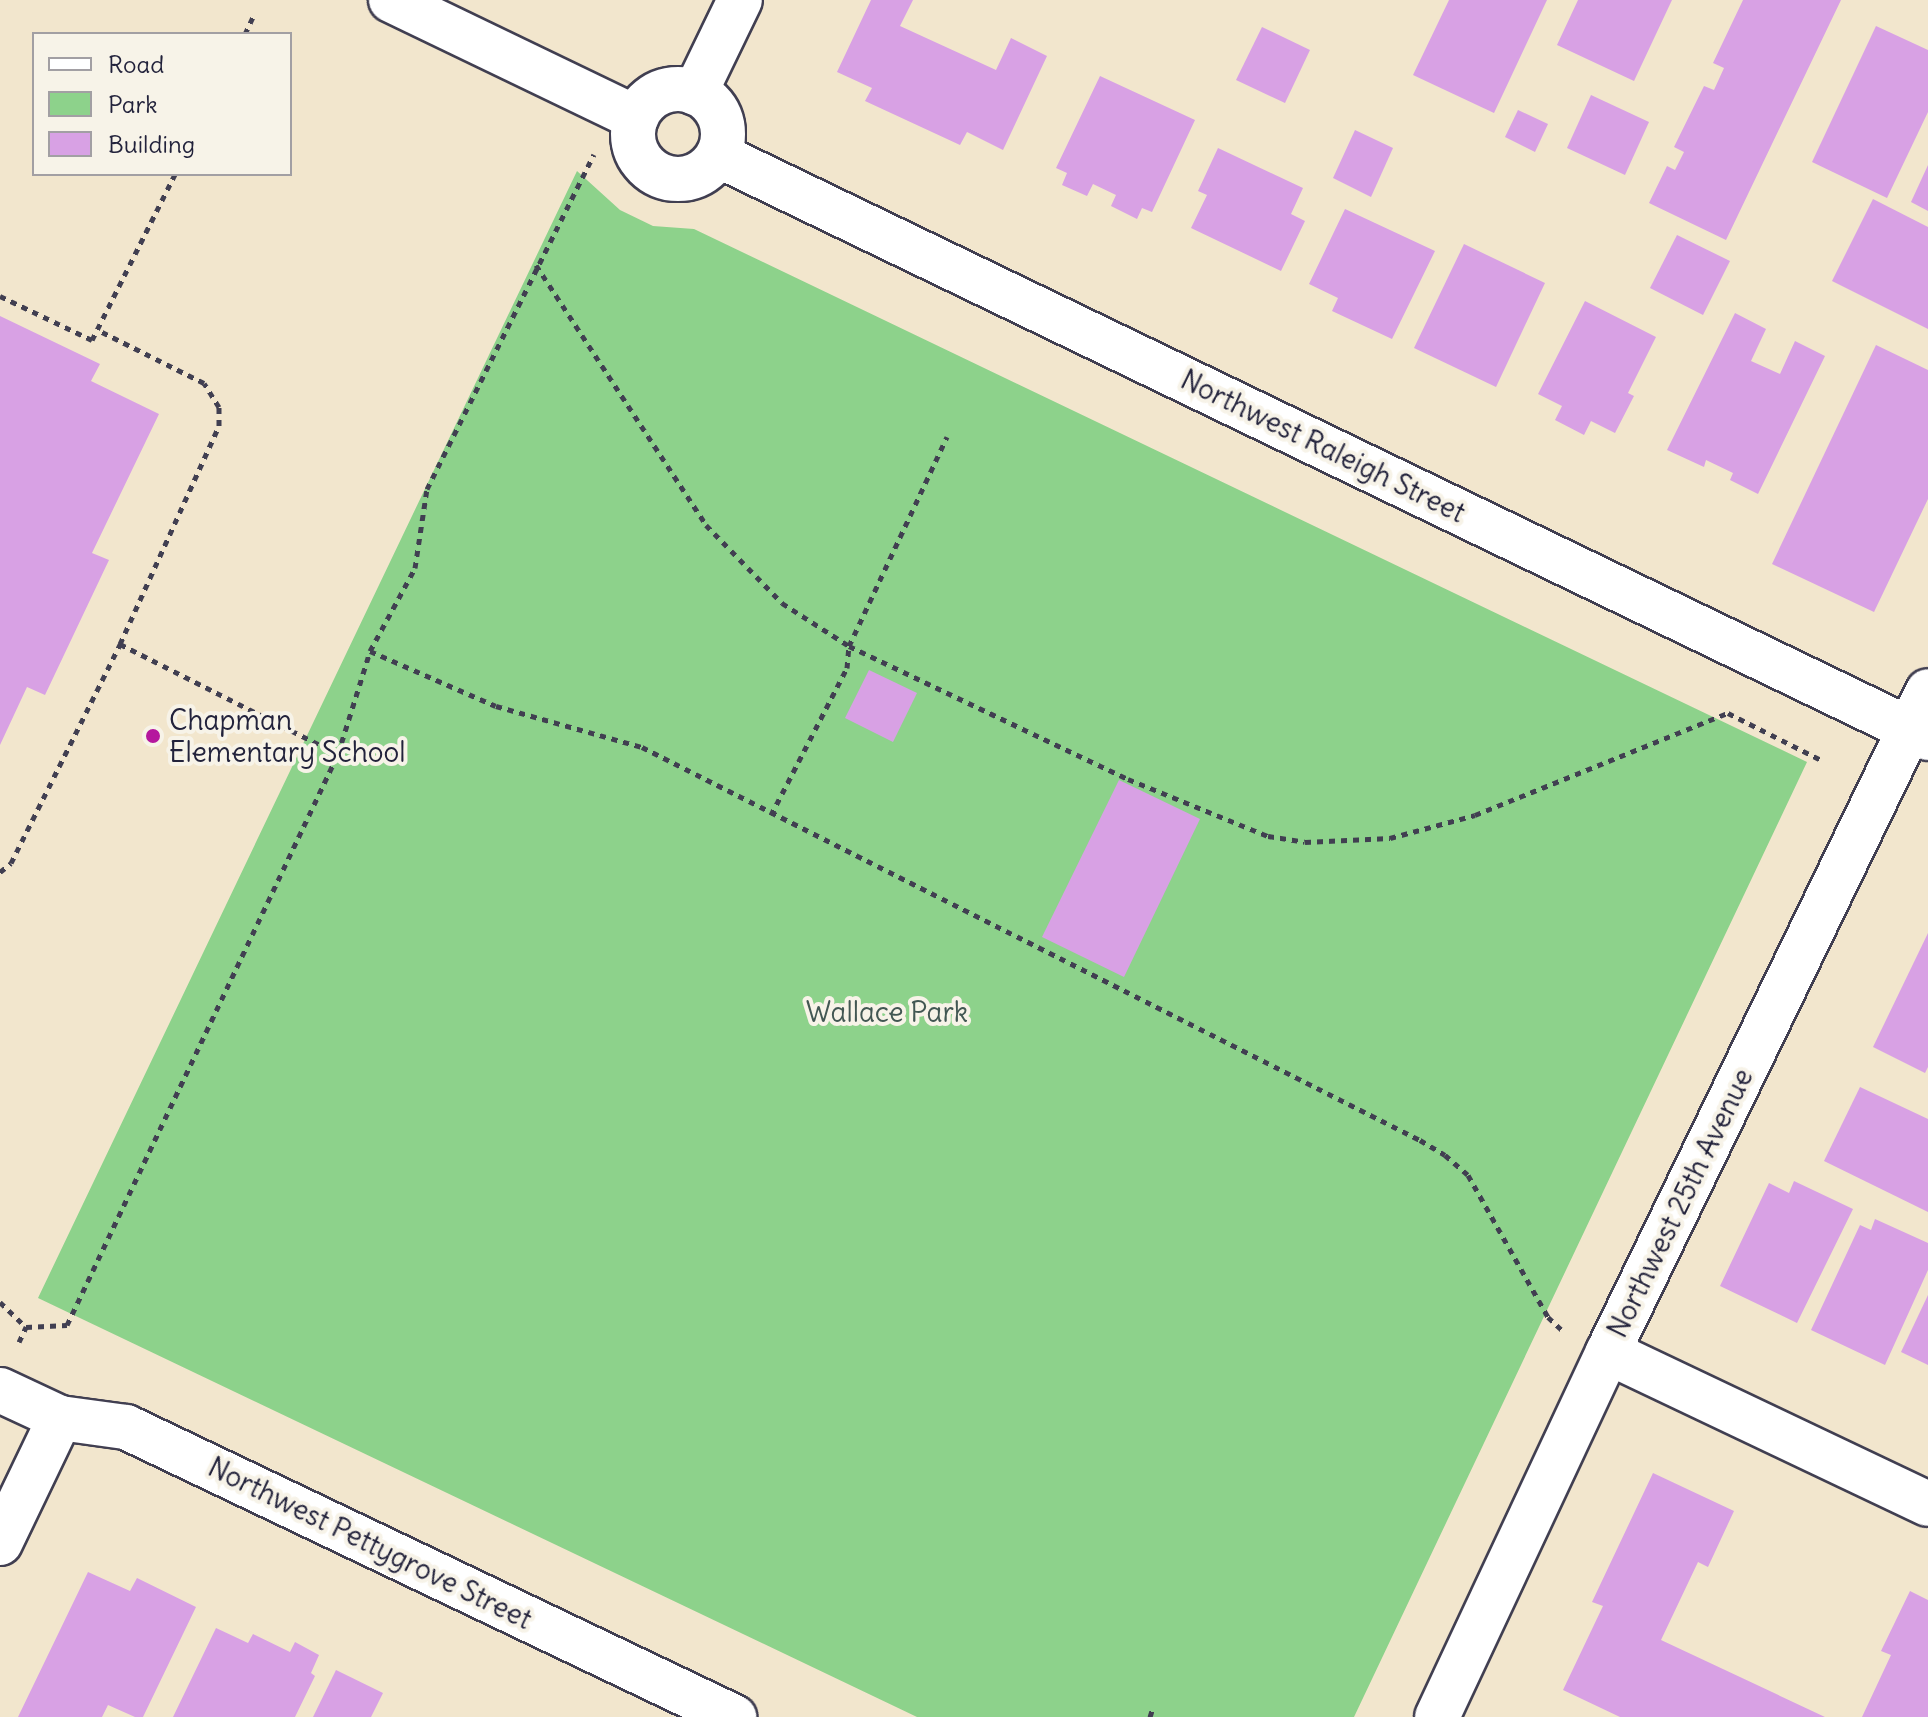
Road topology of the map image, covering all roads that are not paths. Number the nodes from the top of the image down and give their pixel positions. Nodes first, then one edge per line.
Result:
1 (391, 0) edge
2 (740, 0) edge
3 (695, 93) junction
4 (627, 113) junction
5 (718, 155) junction
6 (1922, 720) edge
7 (1608, 1352) junction
8 (6, 1372) edge
9 (60, 1418) junction
10 (1928, 1504) edge
11 (0, 1543) edge
12 (734, 1717) edge
13 (1437, 1717) edge

1 - 4 street
2 - 3 street
3 - 4 street
3 - 5 street
4 - 5 street
5 - 6 street, Northwest Raleigh Street
6 - 7 street, Northwest 25th Avenue
7 - 10 street
7 - 13 street, Northwest 25th Avenue
8 - 9 street, Northwest Pettygrove Street
9 - 11 street
9 - 12 street, Northwest Pettygrove Street

